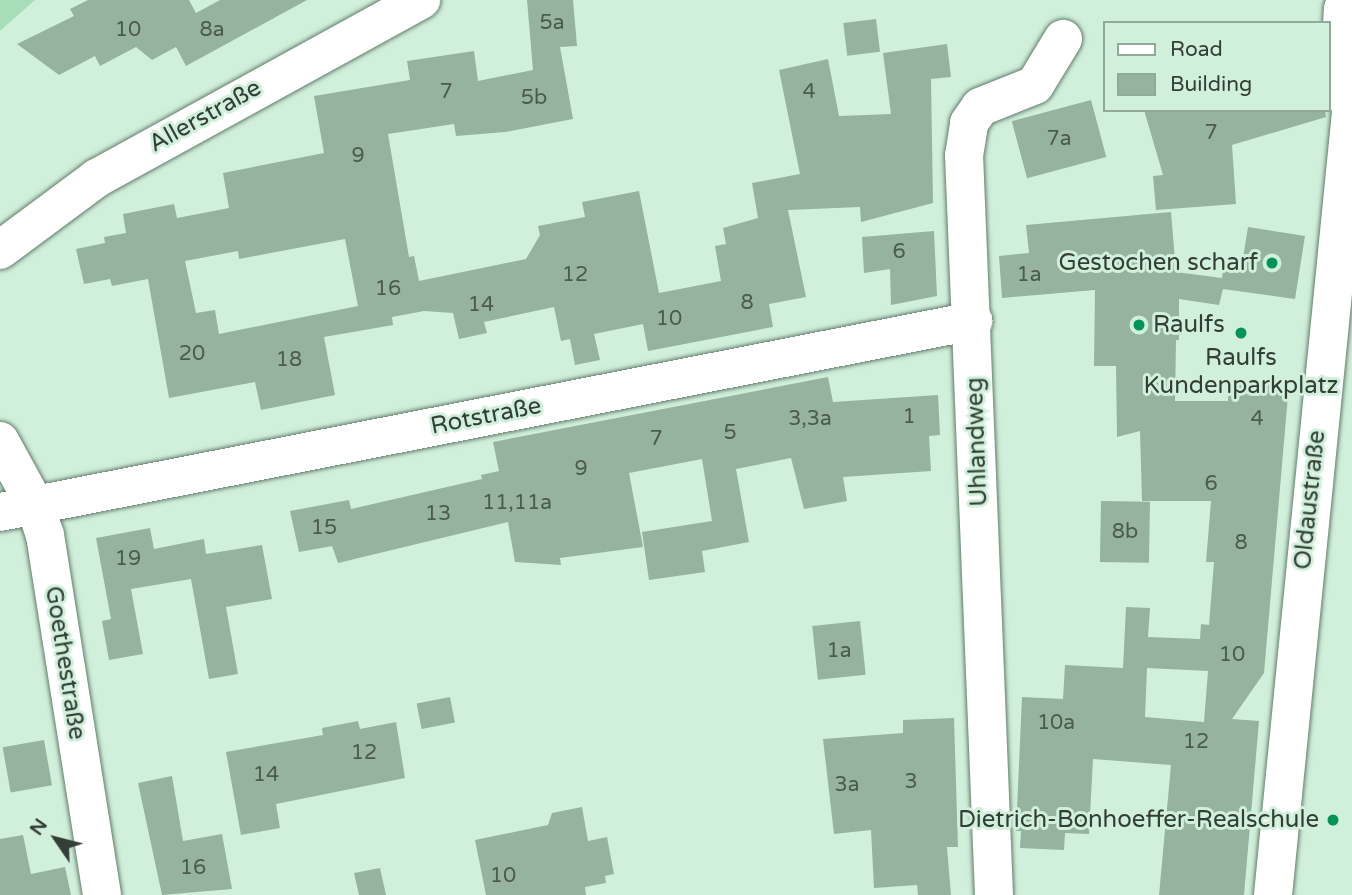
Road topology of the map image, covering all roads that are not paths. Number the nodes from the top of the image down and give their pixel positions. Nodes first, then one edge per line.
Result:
1 (421, 0) edge
2 (1348, 0) edge
3 (1063, 39) dead end
4 (1351, 103) edge
5 (0, 250) edge
6 (973, 321) junction
7 (0, 441) edge
8 (18, 508) edge
9 (102, 895) edge
10 (993, 895) edge
11 (1273, 895) edge

1 - 5 street, Allerstraße
2 - 4 street, Oldaustraße
3 - 6 street, Uhlandweg
4 - 11 street, Oldaustraße
6 - 8 street, Rotstraße
6 - 10 street, Uhlandweg
7 - 8 street, Goethestraße
8 - 9 street, Goethestraße

